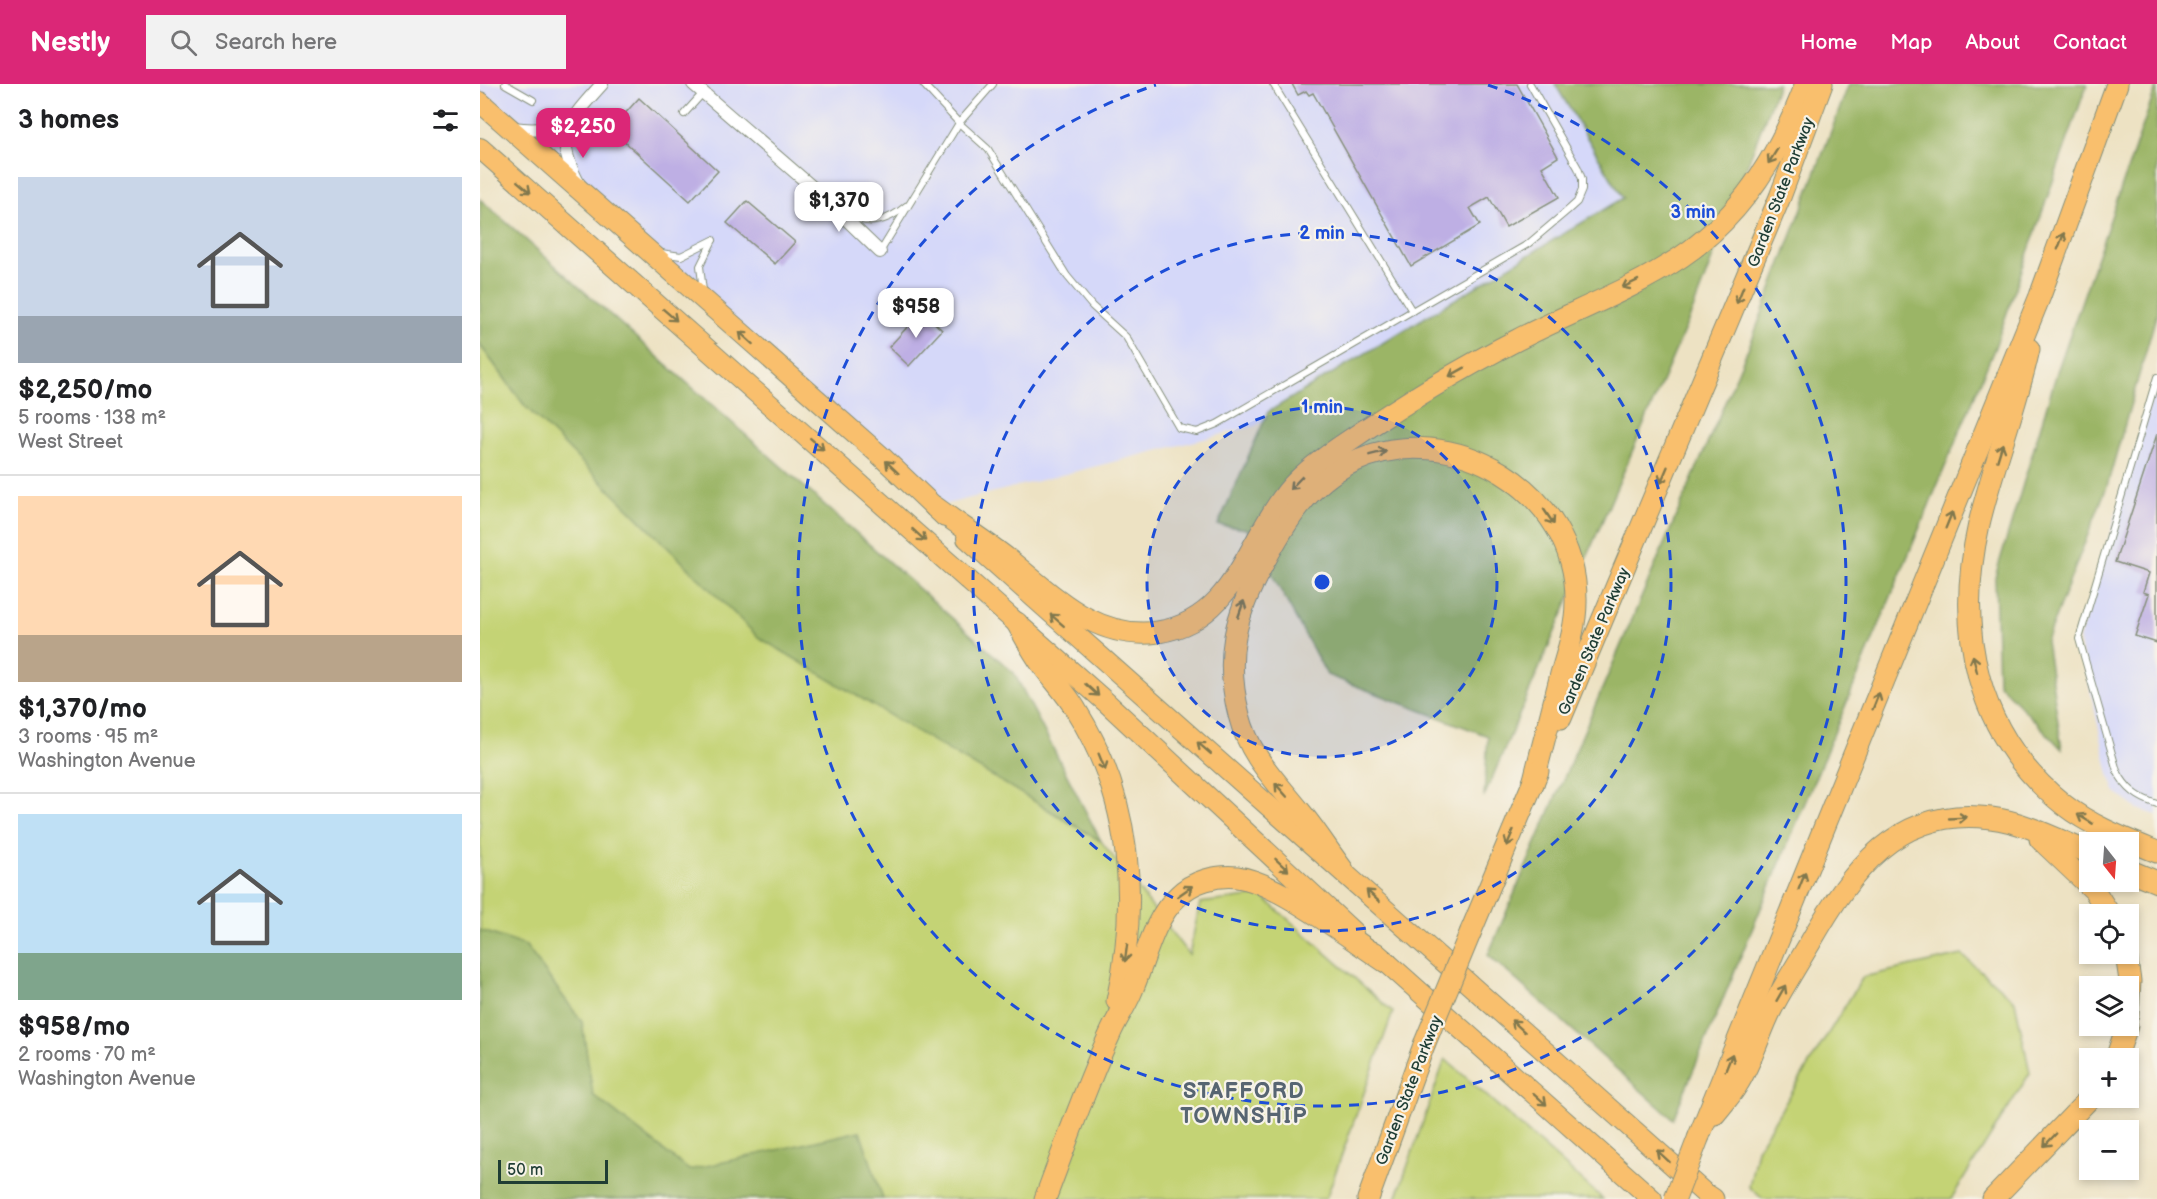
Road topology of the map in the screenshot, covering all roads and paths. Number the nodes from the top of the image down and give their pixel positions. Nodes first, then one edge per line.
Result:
1 (505, 84) edge
2 (602, 84) edge
3 (693, 84) edge
4 (923, 84) edge
5 (993, 84) edge
6 (1272, 84) edge
7 (1530, 84) edge
8 (1806, 84) edge
9 (1822, 84) edge
10 (2117, 84) edge
11 (703, 93) junction
12 (533, 100) dead end
13 (480, 102) edge
14 (684, 114) dead end
15 (570, 121) junction
16 (959, 123) junction
17 (509, 127) junction
18 (480, 148) edge
19 (818, 192) junction
20 (587, 196) junction
21 (911, 201) junction
22 (647, 249) junction
23 (880, 252) joint
24 (2040, 296) junction
25 (707, 303) junction
26 (1412, 311) junction
27 (2157, 376) edge
28 (934, 507) junction
29 (1017, 623) junction
30 (1533, 784) junction
31 (2157, 804) edge
32 (2029, 828) junction
33 (2079, 849) edge
34 (2157, 852) edge
35 (1343, 870) junction
36 (2139, 875) edge
37 (2157, 882) edge
38 (2102, 904) edge
39 (1386, 962) junction
40 (1110, 1034) junction
41 (2080, 1108) edge
42 (1699, 1136) junction
43 (1710, 1198) edge
44 (1045, 1199) edge
45 (1368, 1199) edge
46 (1652, 1199) edge
47 (1675, 1199) edge
48 (1994, 1199) edge

1 - 12 lane
2 - 15 street
3 - 11 street
4 - 16 lane
5 - 16 lane
6 - 26 lane
7 - 26 lane
8 -> 28 highway
9 -> 30 highway, Garden State Parkway
24 -> 10 highway
11 - 14 lane
11 - 19 street
13 - 17 highway
15 - 17 street
15 - 20 street
16 - 21 lane
16 - 26 lane
17 - 20 highway
18 -> 29 highway
19 - 21 lane
19 - 23 street
20 - 22 highway
21 - 23 lane
22 - 25 highway
22 - 25 lane
34 -> 24 highway
42 -> 24 highway
28 -> 25 highway
27 - 31 lane
35 -> 28 highway
29 -> 39 highway
29 -> 40 highway
35 -> 30 highway
30 -> 45 highway, Garden State Parkway, bridge
32 - 33 highway
32 - 38 highway
42 -> 32 highway
43 -> 35 highway
36 - 37 highway
40 -> 39 highway
39 -> 46 highway
40 - 44 highway
41 -> 48 highway
42 - 47 highway, bridge

